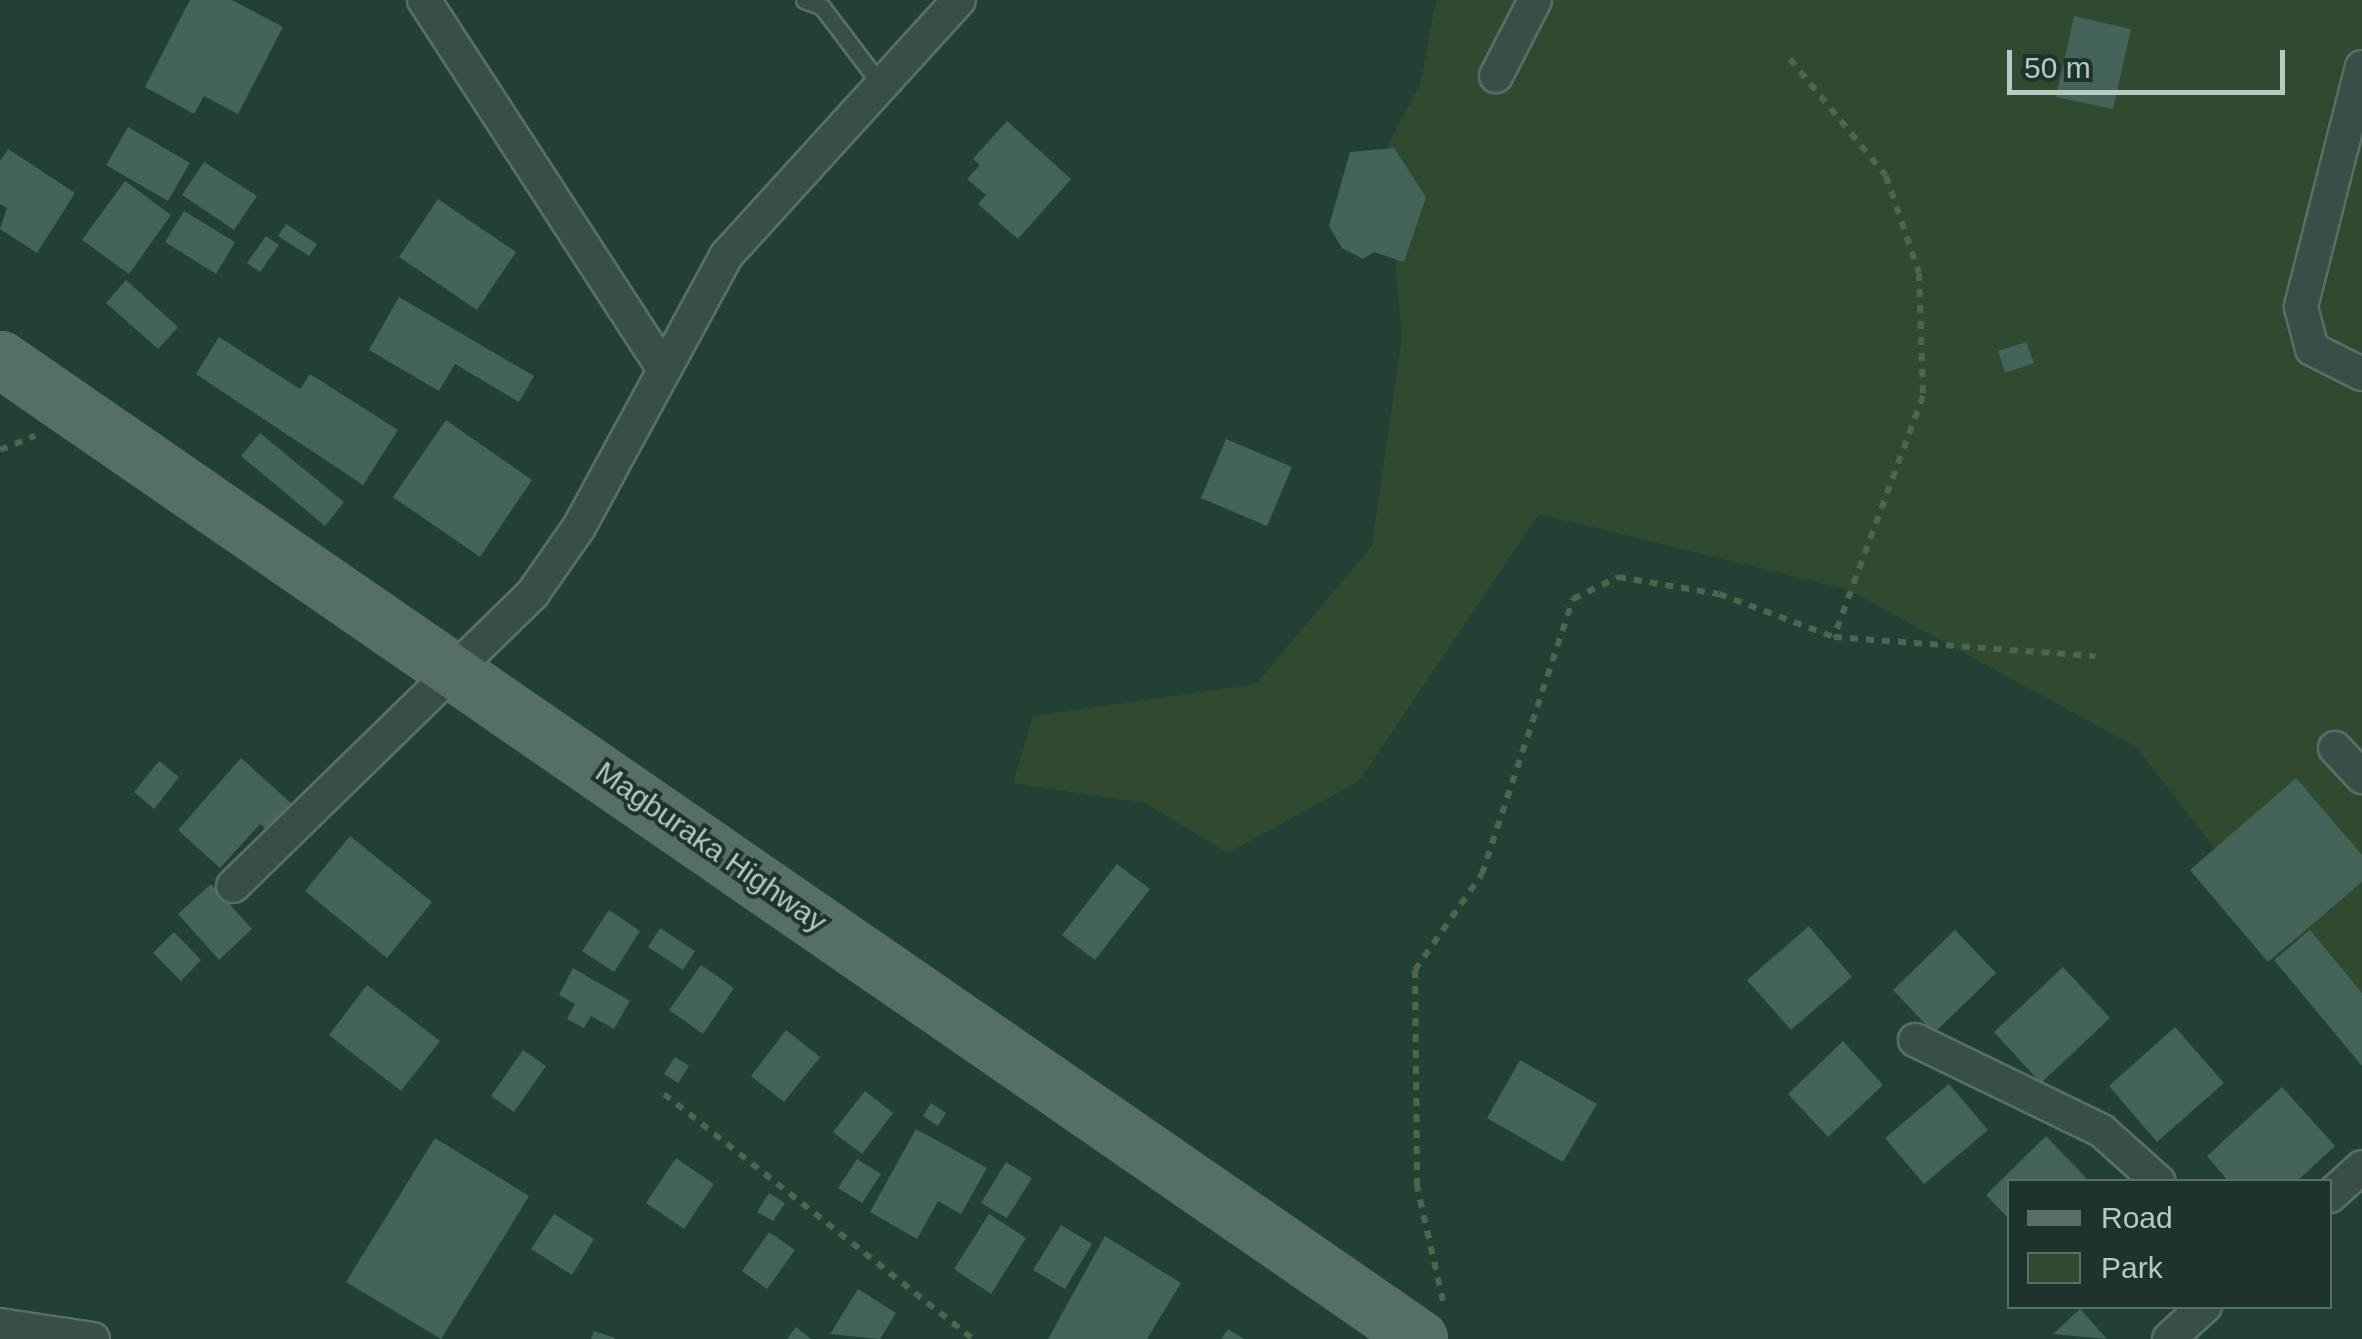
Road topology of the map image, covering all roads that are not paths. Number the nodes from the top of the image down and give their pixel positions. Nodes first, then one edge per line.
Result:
1 (424, 0) edge
2 (804, 0) edge
3 (959, 0) edge
4 (1535, 0) edge
5 (2362, 67) edge
6 (1496, 76) dead end
7 (882, 85) junction
8 (0, 359) edge
9 (664, 370) junction
10 (2362, 374) edge
11 (458, 672) junction
12 (2335, 748) dead end
13 (2362, 777) edge
14 (233, 886) dead end
15 (1915, 1040) dead end
16 (2362, 1167) edge
17 (2157, 1179) edge
18 (2332, 1194) edge
19 (2202, 1309) edge
20 (0, 1325) edge
21 (1434, 1330) edge
22 (93, 1339) edge
23 (2169, 1339) edge

1 - 9 street
2 - 7 lane
3 - 7 street
4 - 6 street
5 - 10 street
7 - 9 street
8 - 11 main road, Magburaka Highway
9 - 11 street
11 - 14 street
11 - 21 main road, Magburaka Highway
12 - 13 street
15 - 17 street
16 - 18 street
19 - 23 street
20 - 22 street

